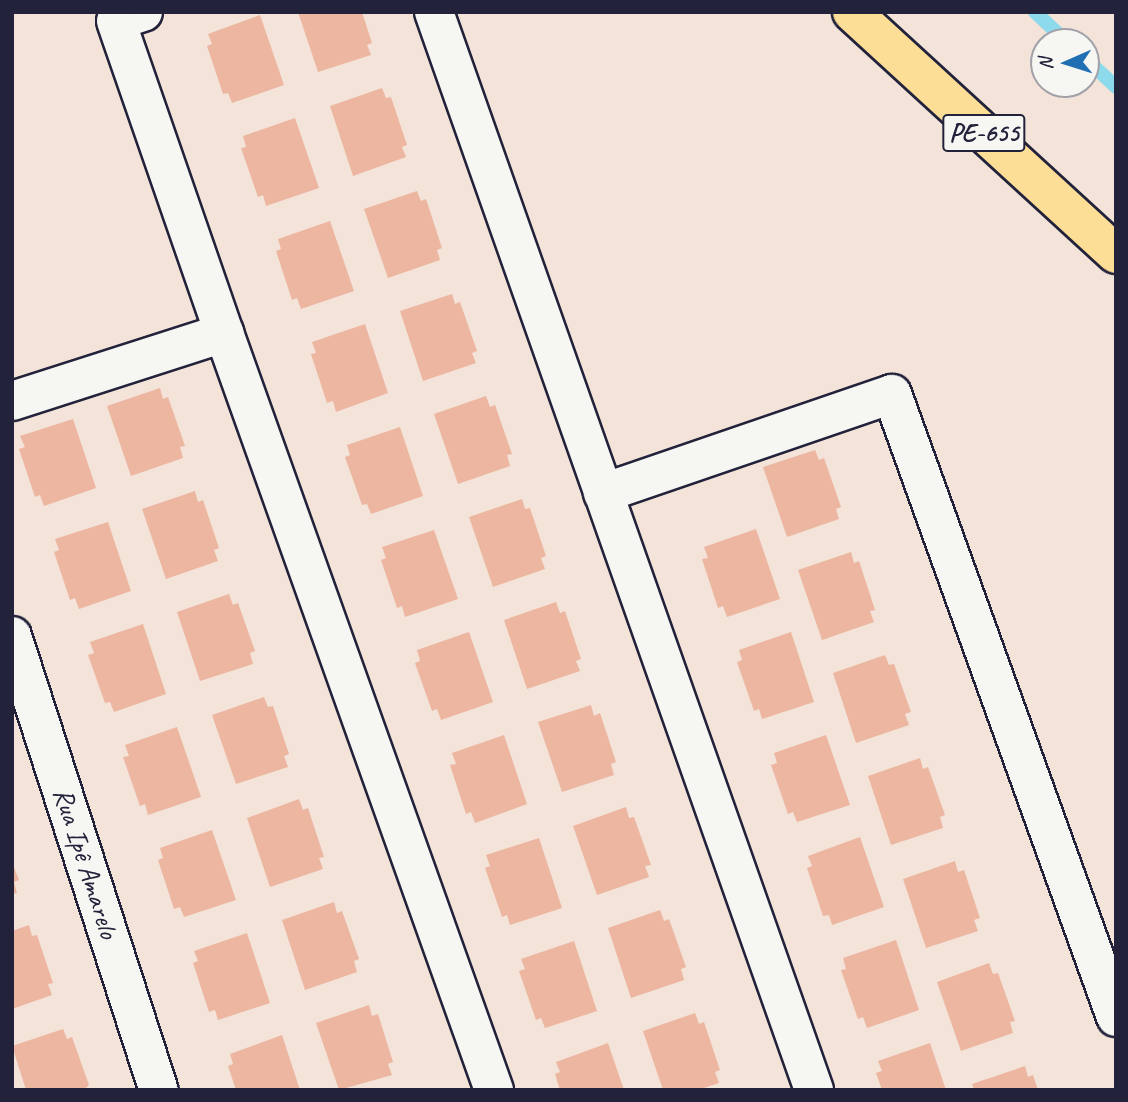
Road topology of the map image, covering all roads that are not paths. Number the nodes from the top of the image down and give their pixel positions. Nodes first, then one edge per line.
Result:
1 (143, 12) edge
2 (434, 12) edge
3 (852, 12) edge
4 (1116, 254) edge
5 (224, 333) junction
6 (12, 401) edge
7 (603, 493) junction
8 (12, 636) edge
9 (1116, 1017) edge
10 (159, 1090) edge
11 (494, 1090) edge
12 (814, 1090) edge

1 - 5 street
2 - 7 street
3 - 4 main road, PE-655
5 - 6 street
5 - 11 street
7 - 9 street
7 - 12 street
8 - 10 street, Rua Ipê Amarelo

